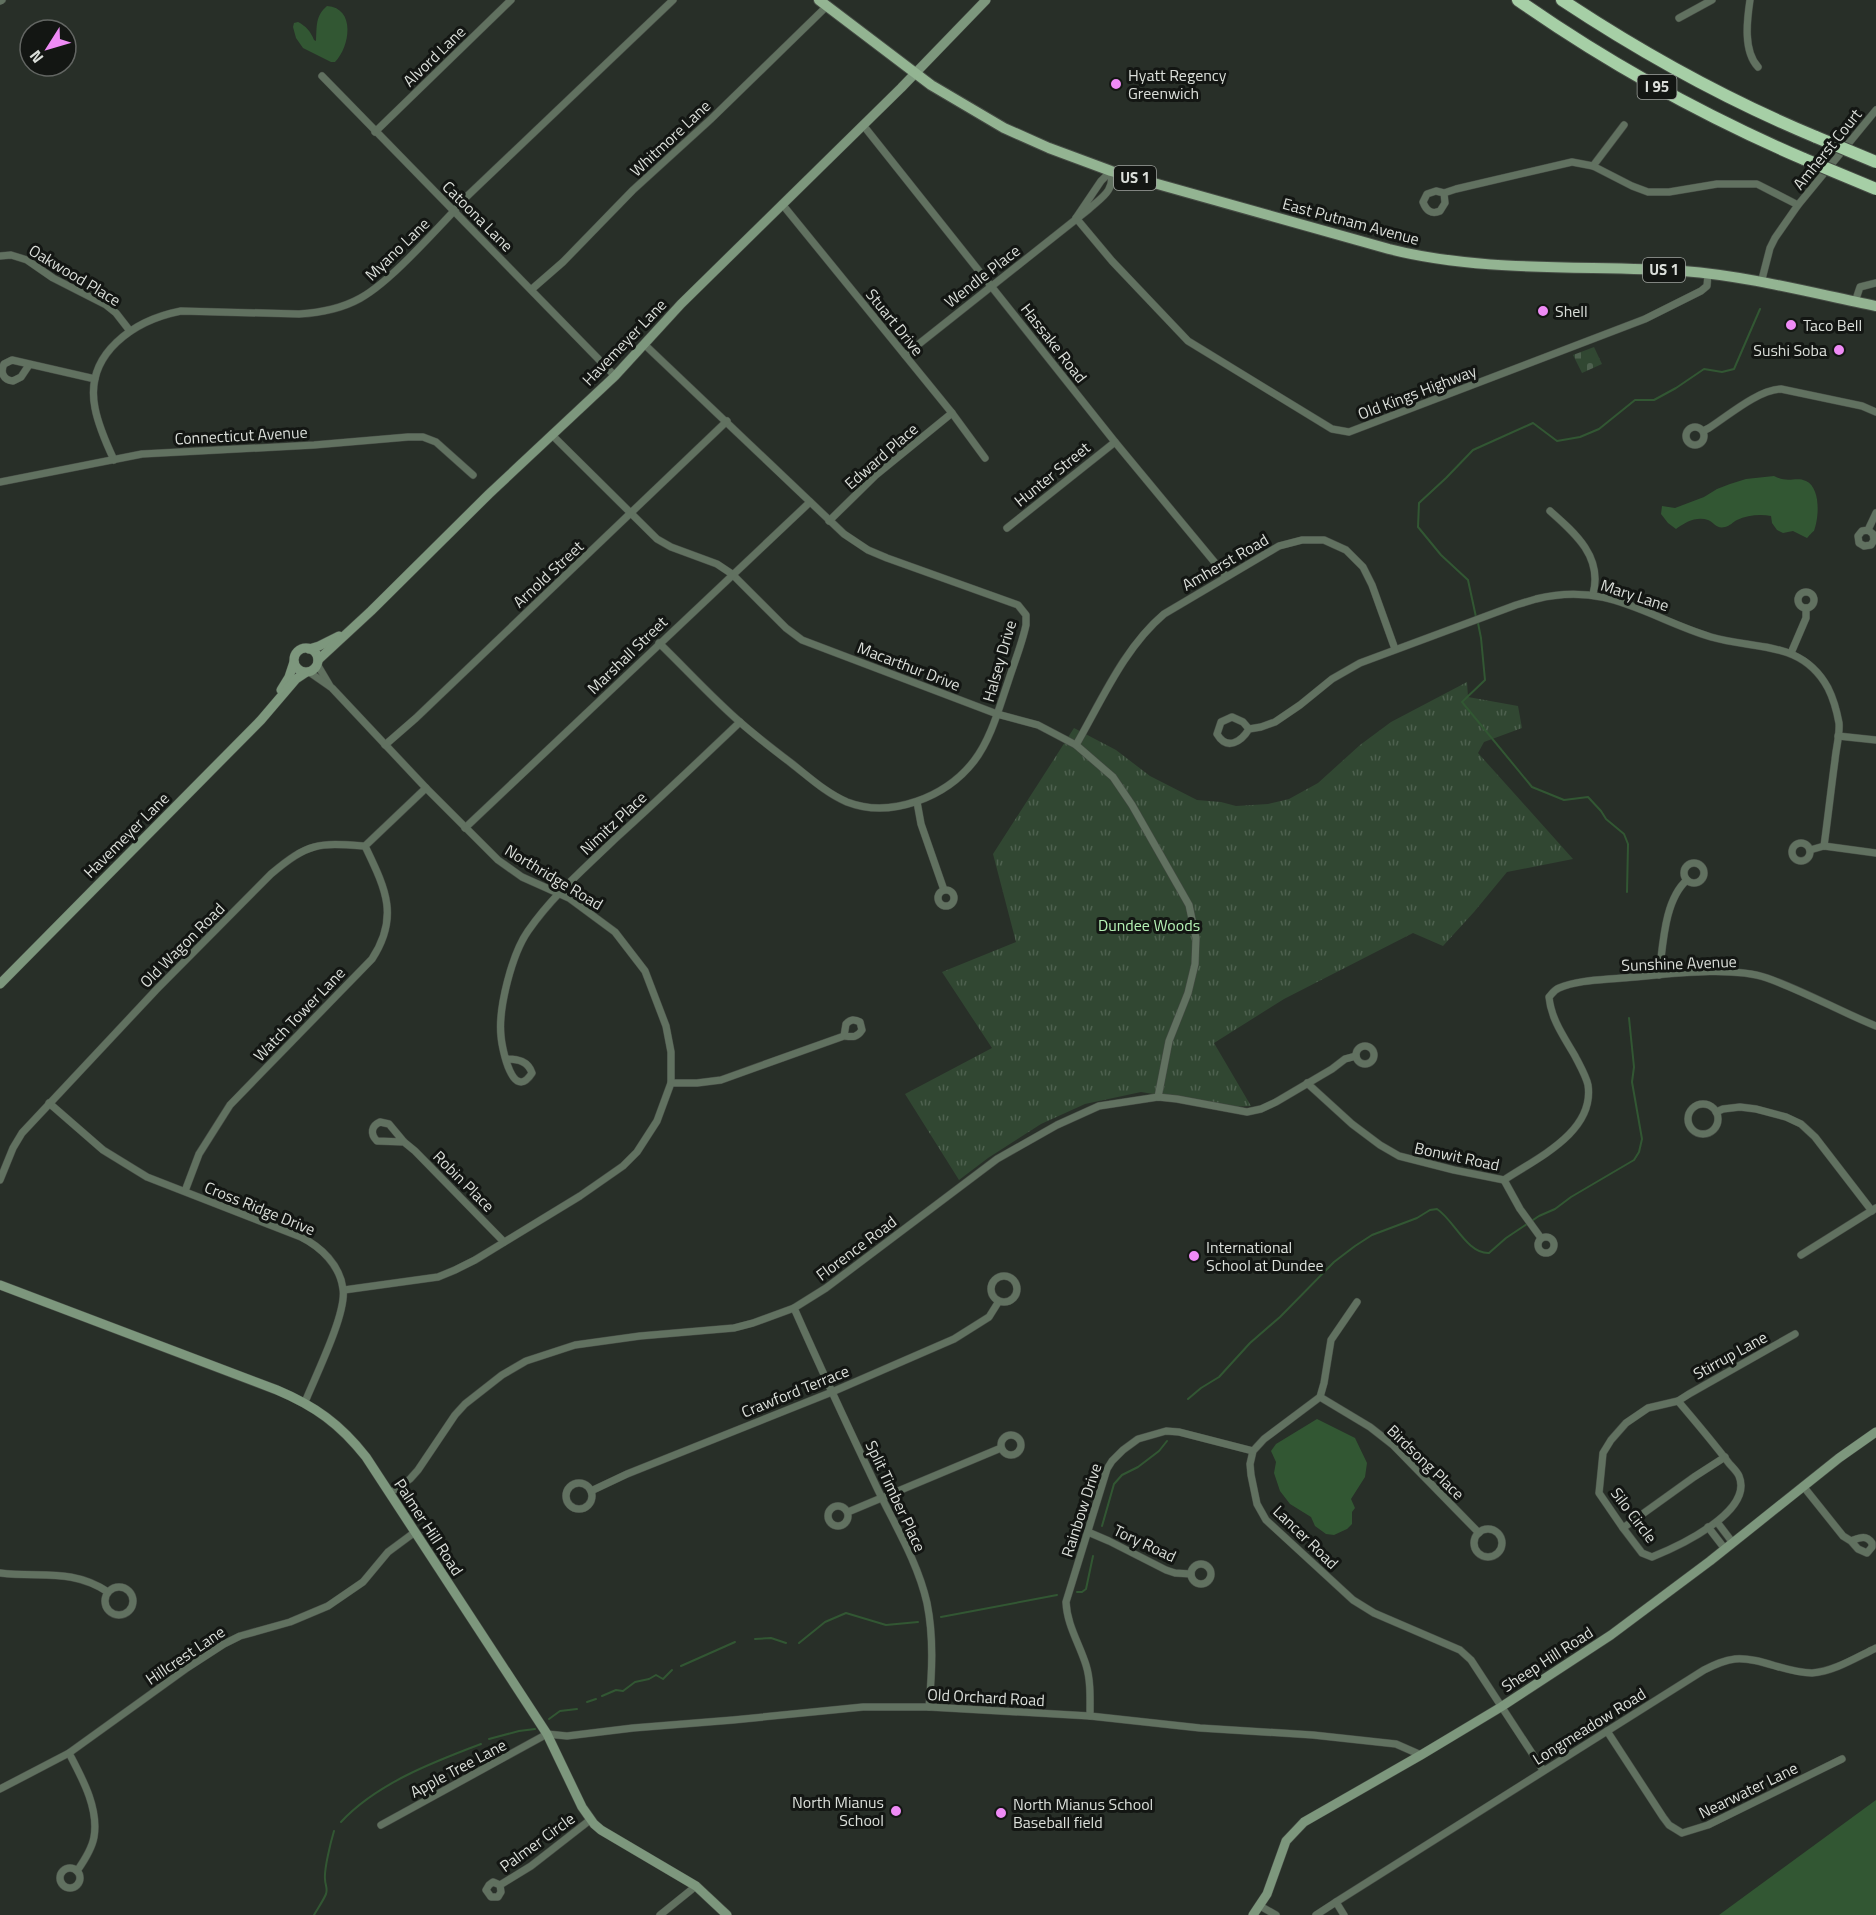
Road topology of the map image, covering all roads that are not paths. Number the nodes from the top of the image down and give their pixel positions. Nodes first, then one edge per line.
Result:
1 (511, 0) edge
2 (672, 0) edge
3 (986, 0) edge
4 (1518, 0) edge
5 (1562, 0) edge
6 (1712, 0) edge
7 (1750, 0) edge
8 (823, 3) edge
9 (1679, 18) dead end
10 (1758, 67) dead end
11 (916, 73) junction
12 (322, 76) dead end
13 (1876, 110) edge
14 (863, 125) junction
15 (1624, 125) dead end
16 (375, 132) junction
17 (1876, 162) edge
18 (1593, 166) junction
19 (1111, 171) junction
20 (1876, 189) edge
21 (1444, 193) dead end
22 (782, 204) junction
23 (1798, 205) junction
24 (454, 211) junction
25 (1076, 218) junction
26 (0, 256) edge
27 (1708, 274) junction
28 (1761, 283) junction
29 (1876, 283) edge
30 (992, 285) junction
31 (532, 289) junction
32 (1855, 302) junction
33 (1876, 306) edge
34 (130, 331) junction
35 (644, 344) junction
36 (905, 355) junction
37 (29, 365) dead end
38 (615, 376) junction
39 (95, 379) junction
40 (1876, 412) edge
41 (952, 413) junction
42 (727, 422) junction
43 (1703, 431) dead end
44 (552, 435) junction
45 (1114, 442) junction
46 (986, 458) dead end
47 (114, 460) junction
48 (472, 475) dead end
49 (0, 482) edge
50 (810, 502) junction
51 (1550, 511) dead end
52 (632, 513) junction
53 (1876, 513) edge
54 (830, 521) junction
55 (1007, 528) dead end
56 (1868, 530) dead end
57 (732, 574) junction
58 (1226, 576) junction
59 (1593, 594) junction
60 (1806, 608) dead end
61 (352, 629) junction
62 (659, 643) junction
63 (309, 649) junction
64 (1395, 649) junction
65 (1791, 654) junction
66 (294, 662) junction
67 (318, 662) junction
68 (307, 672) junction
69 (332, 688) junction
70 (272, 707) junction
71 (997, 714) junction
72 (740, 722) junction
73 (1250, 729) junction
74 (1839, 736) junction
75 (1876, 740) edge
76 (385, 745) junction
77 (1076, 745) junction
78 (426, 788) junction
79 (917, 802) junction
80 (465, 828) junction
81 (365, 846) junction
82 (1824, 846) junction
83 (1810, 850) dead end
84 (1876, 853) edge
85 (1687, 880) dead end
86 (944, 890) dead end
87 (558, 893) junction
88 (1659, 975) junction
89 (0, 984) edge
90 (1549, 997) joint
91 (1876, 1026) edge
92 (844, 1036) dead end
93 (1356, 1056) dead end
94 (506, 1059) dead end
95 (671, 1083) junction
96 (1307, 1083) junction
97 (1158, 1097) junction
98 (49, 1103) junction
99 (1716, 1112) junction
100 (404, 1142) dead end
101 (0, 1180) edge
102 (1504, 1180) junction
103 (185, 1191) junction
104 (1874, 1209) edge
105 (1541, 1238) dead end
106 (504, 1242) junction
107 (1801, 1255) dead end
108 (0, 1285) edge
109 (344, 1290) junction
110 (999, 1301) dead end
111 (1356, 1302) dead end
112 (794, 1308) junction
113 (1795, 1334) dead end
114 (832, 1392) junction
115 (1320, 1397) junction
116 (1678, 1401) junction
117 (305, 1402) junction
118 (1876, 1432) edge
119 (1001, 1448) dead end
120 (1253, 1452) junction
121 (1725, 1457) junction
122 (1803, 1486) junction
123 (591, 1491) dead end
124 (390, 1493) junction
125 (882, 1497) junction
126 (848, 1512) dead end
127 (1718, 1521) junction
128 (1708, 1527) junction
129 (1623, 1528) junction
130 (415, 1532) junction
131 (1088, 1532) junction
132 (1479, 1533) junction
133 (1851, 1541) dead end
134 (1733, 1543) junction
135 (1725, 1549) junction
136 (0, 1573) edge
137 (1191, 1574) dead end
138 (108, 1592) junction
139 (1876, 1648) edge
140 (928, 1707) junction
141 (1501, 1707) junction
142 (1090, 1716) junction
143 (1607, 1731) junction
144 (547, 1734) junction
145 (69, 1753) junction
146 (1421, 1755) junction
147 (1842, 1759) dead end
148 (1543, 1770) junction
149 (0, 1789) edge
150 (590, 1820) junction
151 (381, 1825) dead end
152 (77, 1871) dead end
153 (500, 1885) dead end
154 (696, 1886) junction
155 (1336, 1902) junction
156 (1260, 1906) junction
157 (660, 1915) edge
158 (727, 1915) edge
159 (1254, 1915) edge
160 (1276, 1915) edge
161 (1316, 1915) edge
162 (1344, 1915) edge

1 - 16 street, Alvord Lane
2 - 24 street, Myano Lane
3 - 11 street, Havemeyer Lane
4 - 20 highway, I 95, bridge
5 - 17 highway, I 95, bridge
6 - 9 street
7 - 10 street
8 - 11 main road, East Putnam Avenue / US 1
8 - 31 street, Whitmore Lane
11 - 14 street, Havemeyer Lane
11 - 19 main road, East Putnam Avenue / US 1
12 - 16 street, Catoona Lane
13 - 23 street, Amherst Court
14 - 22 street, Havemeyer Lane
14 - 30 street, Hassake Road
15 - 18 street
16 - 24 street, Catoona Lane
18 - 21 street
18 - 23 street
19 - 25 street, Wendle Place
19 - 25 street, Wendle Place
19 - 27 main road, East Putnam Avenue / US 1
22 - 35 street, Havemeyer Lane
22 - 36 street, Stuart Drive
23 - 28 street, Amherst Court
24 - 31 street, Catoona Lane
24 - 34 street, Myano Lane
25 - 27 street, Old Kings Highway
25 - 30 street, Wendle Place
26 - 34 street, Oakwood Place
27 - 28 main road, East Putnam Avenue / US 1
28 - 32 main road, East Putnam Avenue / US 1
29 - 32 street
30 - 36 street, Wendle Place
30 - 45 street, Hassake Road
31 - 38 street, Catoona Lane
32 - 33 main road, East Putnam Avenue / US 1
34 - 39 street, Myano Lane
35 - 38 street, Havemeyer Lane
35 - 42 street, Halsey Drive
36 - 41 street, Stuart Drive
37 - 39 street
38 - 44 street, Havemeyer Lane
39 - 47 street, Myano Lane
40 - 43 street
41 - 46 street, Stuart Drive
41 - 54 street, Edward Place
42 - 50 street, Halsey Drive
42 - 52 street, Arnold Street
44 - 52 street, Macarthur Drive
44 - 61 street, Havemeyer Lane
45 - 55 street, Hunter Street
45 - 58 street, Hassake Road
47 - 48 street, Connecticut Avenue
47 - 49 street, Connecticut Avenue
50 - 54 street, Halsey Drive
50 - 57 street, Marshall Street
51 - 59 street
52 - 57 street, Macarthur Drive
52 - 76 street, Arnold Street
53 - 56 street
54 - 71 street, Halsey Drive
57 - 62 street, Marshall Street
57 - 71 street, Macarthur Drive
58 - 64 street, Amherst Road
58 - 77 street, Amherst Road
59 - 64 street, Mary Lane
59 - 65 street, Mary Lane
60 - 65 street
61 - 63 street, Havemeyer Lane
61 - 67 street, Havemeyer Lane
62 - 72 street, Halsey Drive
62 - 80 street, Marshall Street
63 - 66 street
63 - 67 street
64 - 73 street, Mary Lane
65 - 74 street, Mary Lane
66 - 68 street
66 - 70 street, Havemeyer Lane
67 - 68 street
67 - 69 street, Northridge Road
68 - 69 street, Northridge Road
68 - 70 street, Havemeyer Lane
69 - 76 street, Northridge Road
70 - 89 street, Havemeyer Lane
71 - 77 street, Macarthur Drive
71 - 79 street, Halsey Drive
72 - 79 street, Halsey Drive
72 - 87 street, Nimitz Place
73 - 73 street, Mary Lane
74 - 75 street
74 - 82 street, Mary Lane
76 - 78 street, Northridge Road
77 - 97 street, Macarthur Drive
78 - 80 street, Northridge Road
78 - 81 street
79 - 86 street
80 - 87 street, Northridge Road
81 - 98 street, Old Wagon Road
81 - 103 street, Watch Tower Lane
82 - 83 street
82 - 84 street
85 - 88 street
87 - 94 street, Nimitz Place
87 - 95 street, Northridge Road
88 - 90 street, Sunshine Avenue
88 - 91 street, Sunshine Avenue
90 - 102 street, Bonwit Road
92 - 95 street
93 - 96 street, Florence Road
95 - 106 street, Northridge Road
96 - 97 street, Florence Road
96 - 102 street, Bonwit Road
97 - 112 street, Florence Road
98 - 101 street, Old Wagon Road
98 - 103 street, Cross Ridge Drive
99 - 99 street
99 - 104 street
100 - 106 street, Robin Place
102 - 105 street
103 - 109 street, Cross Ridge Drive
104 - 107 street
106 - 109 street, Northridge Road
108 - 117 street, Palmer Hill Road
109 - 117 street
110 - 114 street, Crawford Terrace
111 - 115 street
112 - 114 street, Split Timber Place
112 - 124 street, Florence Road
113 - 116 street, Stirrup Lane
114 - 123 street, Crawford Terrace
114 - 125 street, Split Timber Place
115 - 120 street
115 - 132 street, Birdsong Place
116 - 121 street, Silo Circle
116 - 129 street, Silo Circle
117 - 124 street, Palmer Hill Road
118 - 122 street, Sheep Hill Road
119 - 125 street
120 - 131 street, Rainbow Drive
120 - 141 street, Lancer Road
121 - 127 street, Silo Circle
121 - 129 street
122 - 133 street
122 - 134 street, Sheep Hill Road
124 - 130 street, Palmer Hill Road
125 - 126 street
125 - 140 street, Split Timber Place
127 - 128 street, Silo Circle
127 - 134 street
128 - 129 street, Silo Circle
128 - 135 street
130 - 144 street, Palmer Hill Road
130 - 145 street, Hillcrest Lane
131 - 137 street, Tory Road
131 - 142 street, Rainbow Drive
132 - 132 street, Birdsong Place
134 - 135 street, Sheep Hill Road
135 - 141 street, Sheep Hill Road
136 - 138 street
138 - 138 street
139 - 143 street, Longmeadow Road
140 - 142 street, Old Orchard Road
140 - 144 street, Old Orchard Road
141 - 146 street, Sheep Hill Road
141 - 148 street, Lancer Road
142 - 146 street, Old Orchard Road
143 - 147 street, Nearwater Lane
143 - 148 street, Longmeadow Road
144 - 150 street, Palmer Hill Road
144 - 151 street, Apple Tree Lane
145 - 149 street, Hillcrest Lane
145 - 152 street
146 - 156 street, Sheep Hill Road
148 - 155 street, Longmeadow Road
150 - 153 street, Palmer Circle
150 - 154 street, Palmer Hill Road
154 - 157 street
154 - 158 street, Palmer Hill Road
155 - 161 street, Longmeadow Road
155 - 162 street
156 - 159 street, Sheep Hill Road
156 - 160 street

